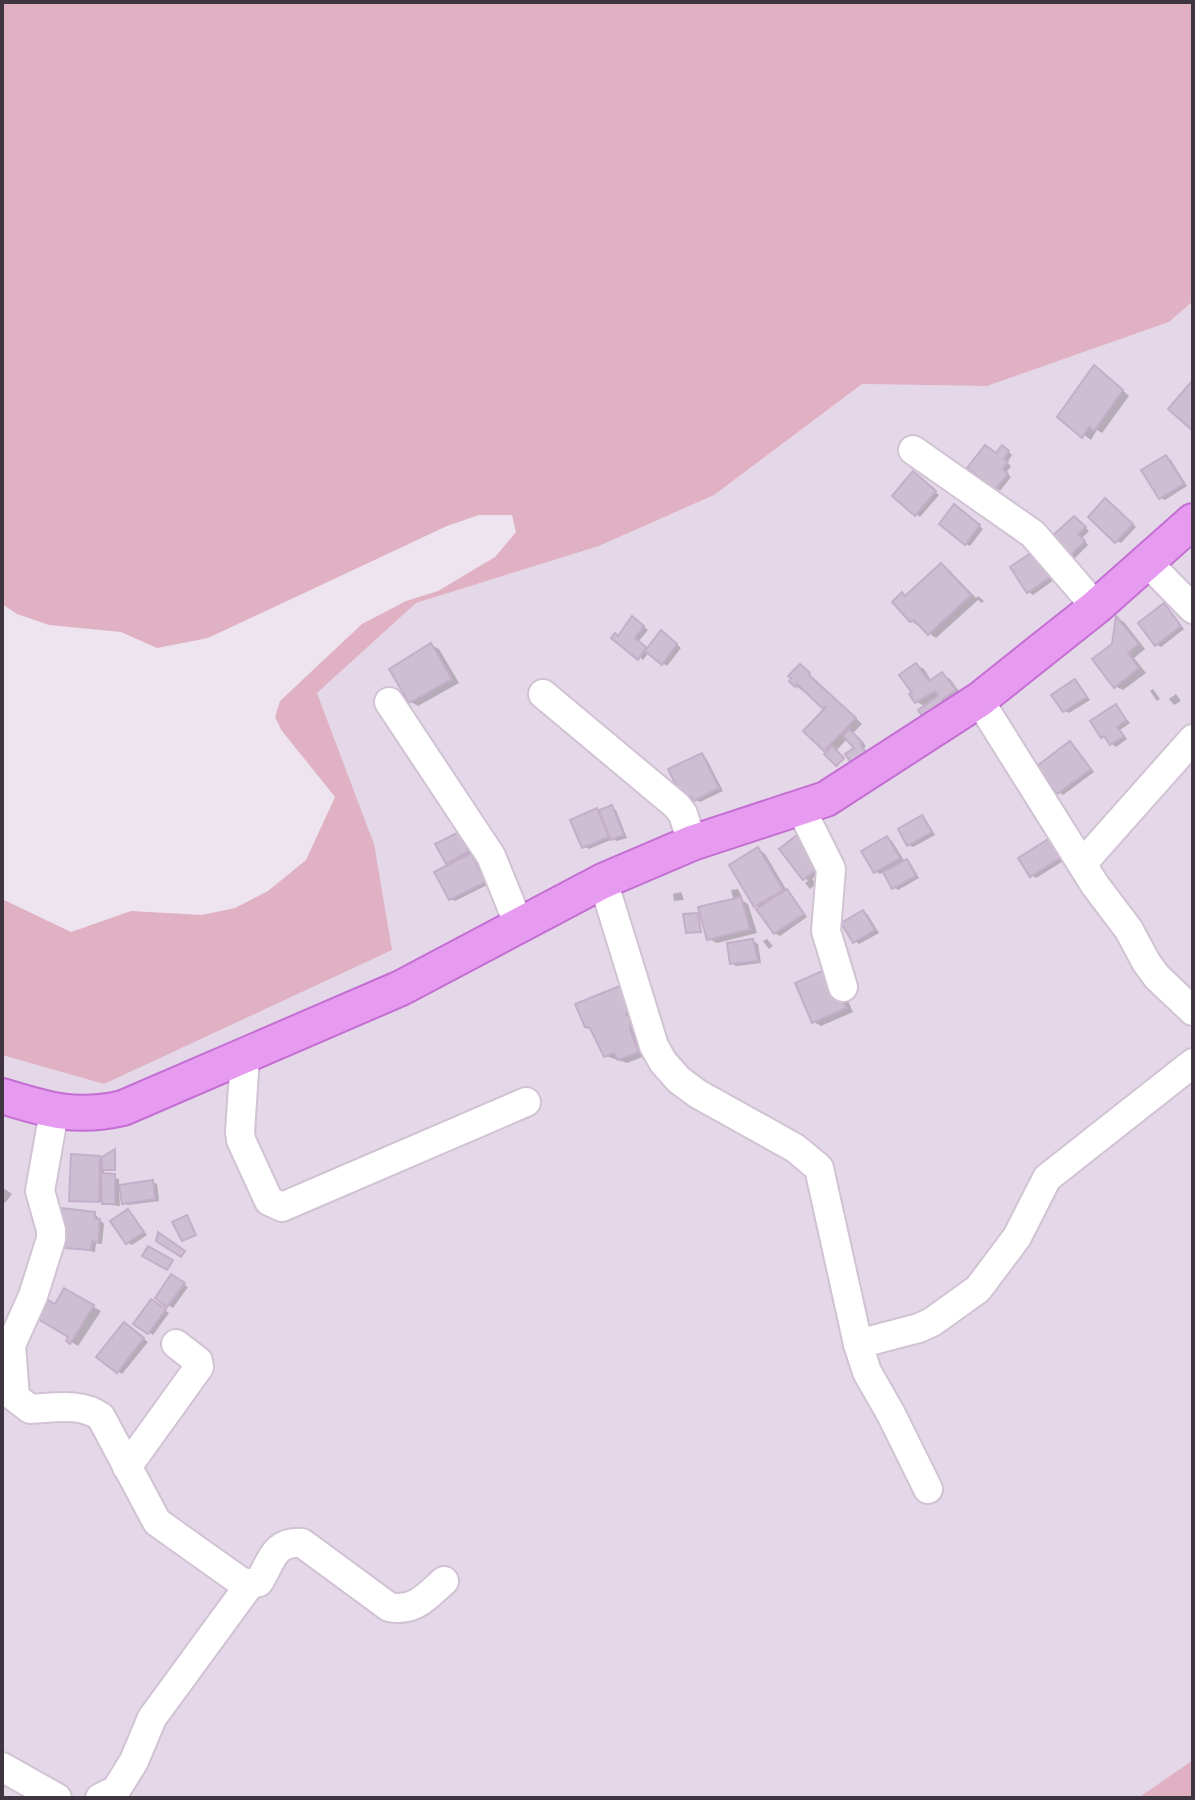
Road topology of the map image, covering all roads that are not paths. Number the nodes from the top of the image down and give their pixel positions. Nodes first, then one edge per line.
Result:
1 (913, 450) dead end
2 (1193, 521) edge
3 (1148, 563) junction
4 (1096, 607) junction
5 (1193, 609) edge
6 (543, 694) dead end
7 (979, 700) junction
8 (389, 702) dead end
9 (1193, 739) edge
10 (801, 809) junction
11 (692, 843) junction
12 (1082, 864) junction
13 (603, 881) junction
14 (519, 925) junction
15 (843, 987) dead end
16 (1193, 1011) edge
17 (245, 1057) junction
18 (1193, 1063) edge
19 (2, 1096) edge
20 (526, 1102) dead end
21 (54, 1112) junction
22 (176, 1344) dead end
23 (858, 1344) junction
24 (8, 1392) edge
25 (127, 1467) junction
26 (928, 1489) dead end
27 (444, 1581) dead end
28 (250, 1584) junction
29 (2, 1767) edge
30 (57, 1798) edge
31 (100, 1798) edge

1 - 4 street
2 - 3 main road
3 - 4 main road
3 - 5 street
4 - 7 main road
6 - 11 street
7 - 10 main road
7 - 12 street
8 - 14 street
9 - 12 street
10 - 11 main road
10 - 15 street
11 - 13 main road
12 - 16 street
13 - 14 main road
13 - 23 street
14 - 17 main road
17 - 20 street
17 - 21 main road
18 - 23 street
19 - 21 main road
21 - 24 street
22 - 25 street
23 - 26 street
24 - 25 street
25 - 28 street
27 - 28 street
28 - 31 street
29 - 30 street

